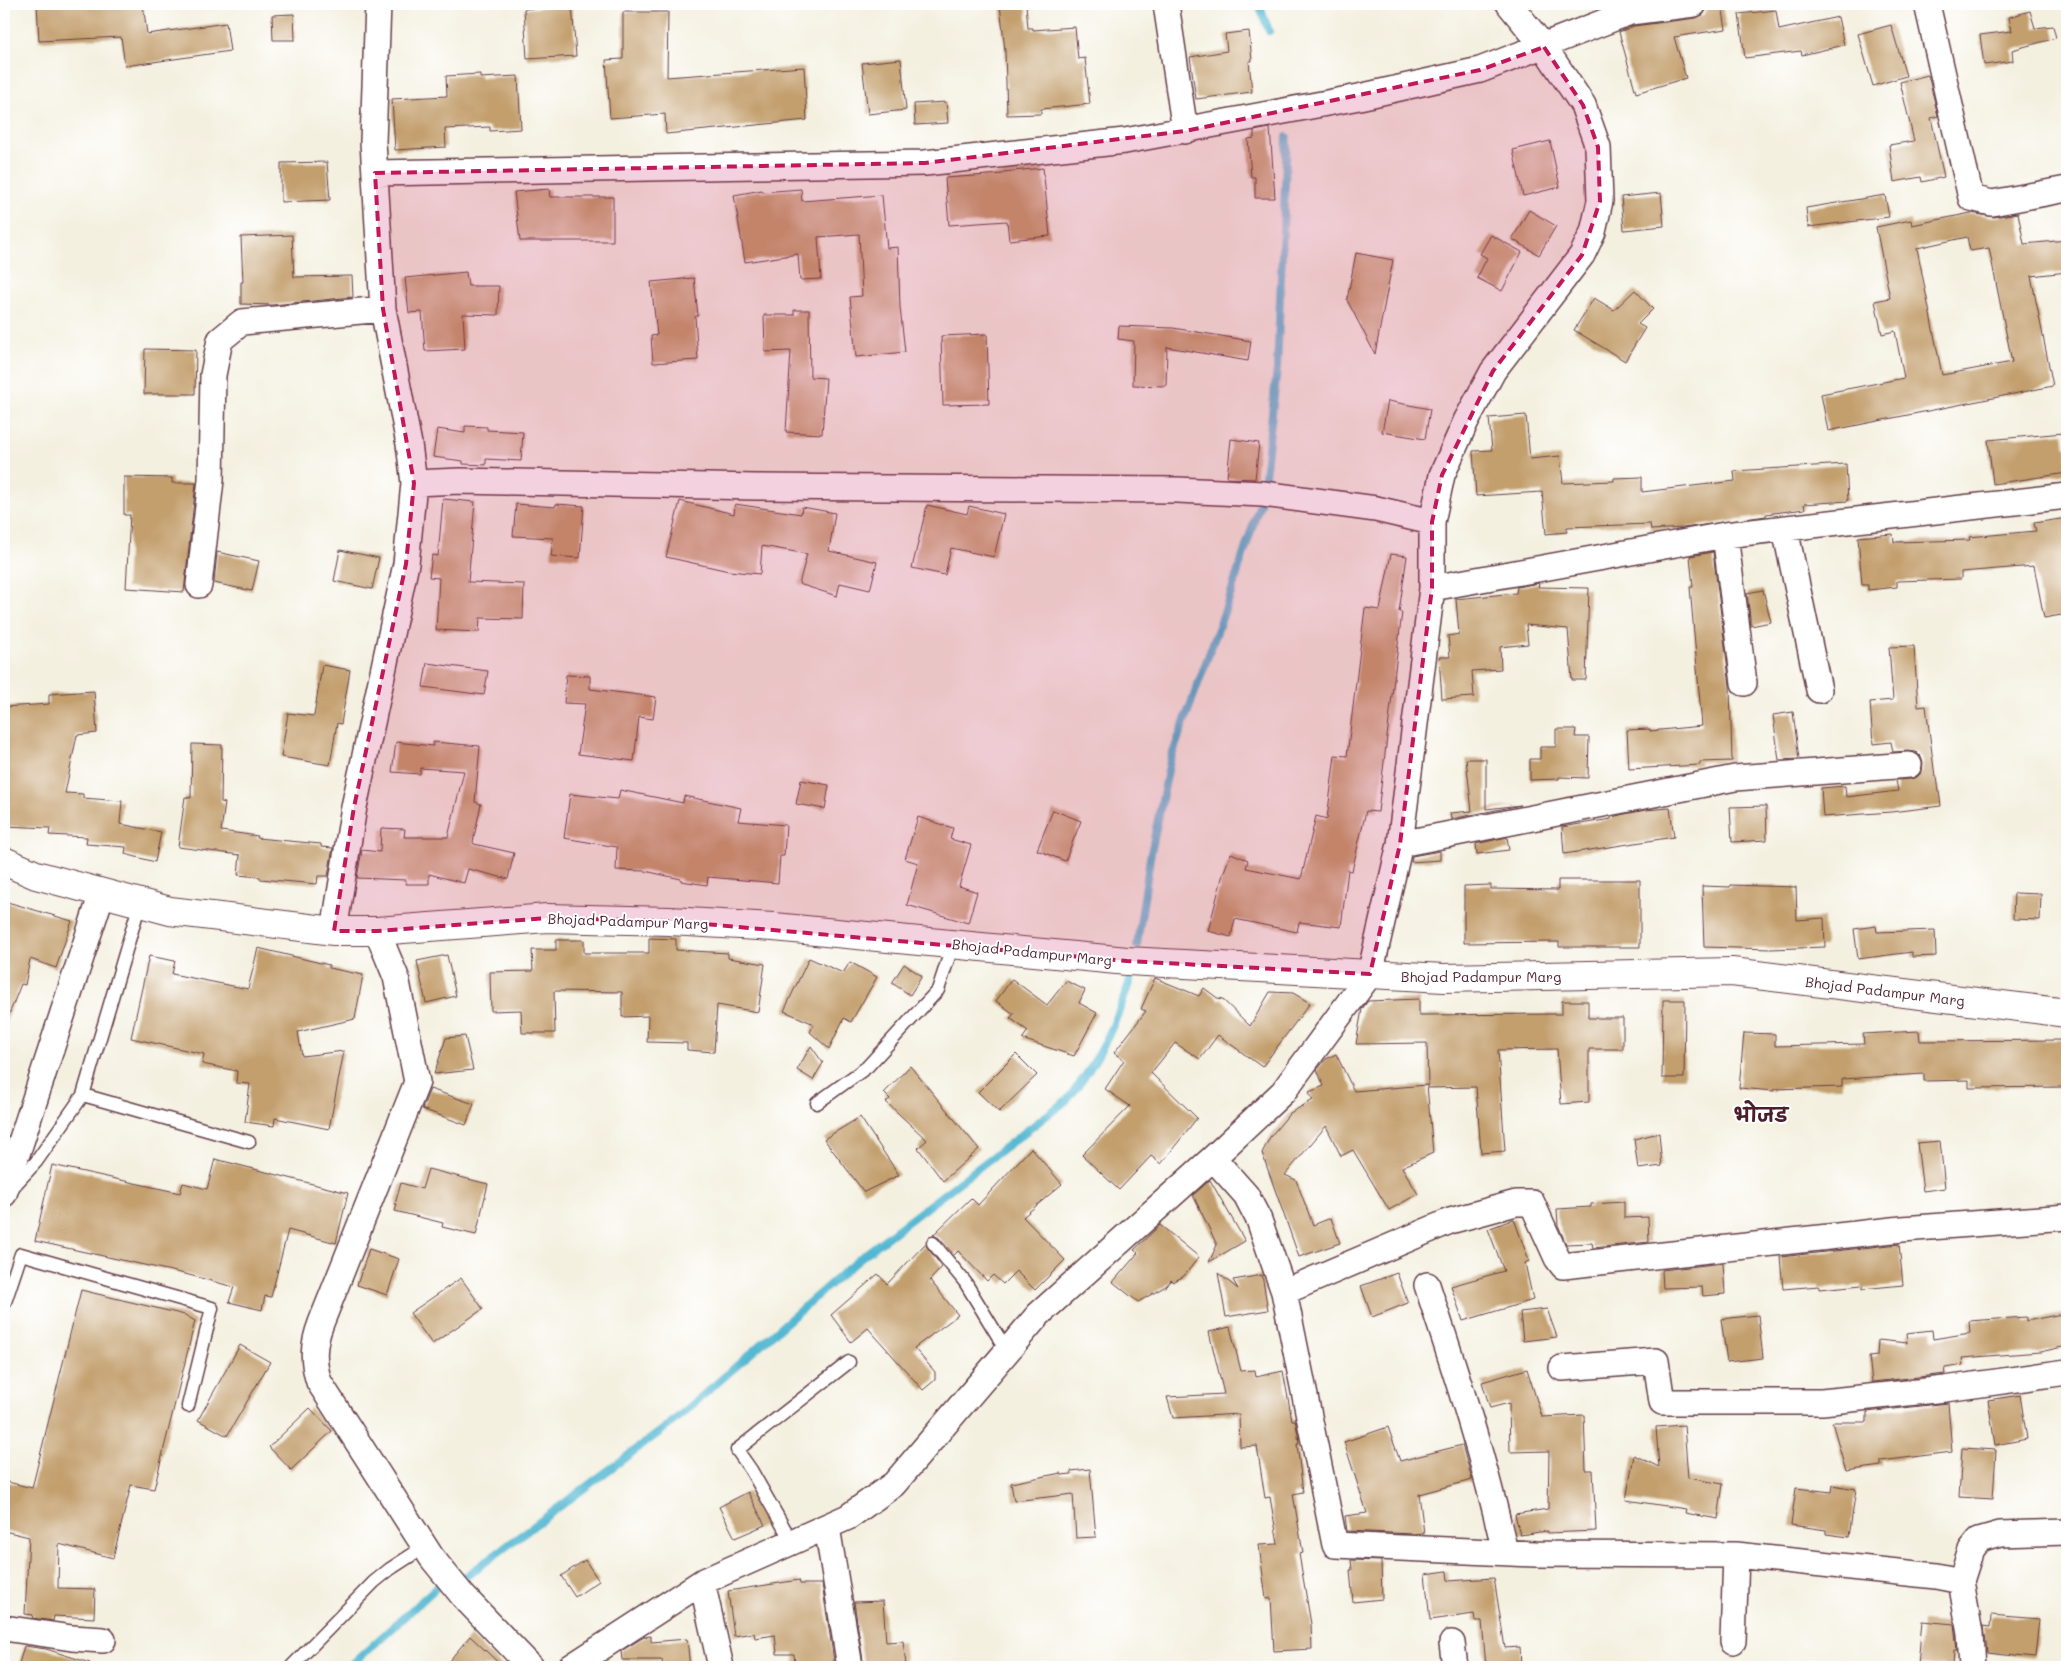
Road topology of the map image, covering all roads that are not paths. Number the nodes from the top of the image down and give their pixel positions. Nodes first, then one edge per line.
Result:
1 (378, 4) edge
2 (1166, 4) edge
3 (1509, 4) edge
4 (1694, 4) edge
5 (1927, 4) edge
6 (1544, 46) junction
7 (1185, 131) junction
8 (375, 173) junction
9 (2067, 189) edge
10 (383, 309) junction
11 (414, 483) junction
12 (2067, 496) edge
13 (1432, 522) junction
14 (1785, 529) junction
15 (1725, 535) junction
16 (199, 584) dead end
17 (1432, 588) junction
18 (1744, 683) dead end
19 (1819, 690) dead end
20 (1909, 765) dead end
21 (1400, 844) junction
22 (4, 861) edge
23 (102, 893) junction
24 (140, 903) junction
25 (334, 930) junction
26 (377, 931) junction
27 (953, 944) junction
28 (1370, 974) junction
29 (2067, 1013) edge
30 (83, 1095) junction
31 (816, 1103) dead end
32 (249, 1142) dead end
33 (1213, 1158) junction
34 (4, 1195) edge
35 (2067, 1218) edge
36 (933, 1243) dead end
37 (1427, 1285) dead end
38 (1284, 1292) junction
39 (4, 1305) edge
40 (1007, 1351) junction
41 (849, 1362) dead end
42 (1562, 1368) dead end
43 (2067, 1372) edge
44 (188, 1406) dead end
45 (827, 1527) junction
46 (2067, 1532) edge
47 (792, 1542) junction
48 (1505, 1552) junction
49 (428, 1553) junction
50 (1736, 1555) junction
51 (1960, 1581) junction
52 (702, 1582) junction
53 (4, 1628) edge
54 (103, 1640) dead end
55 (1733, 1640) dead end
56 (1452, 1643) dead end
57 (291, 1667) edge
58 (532, 1667) edge
59 (570, 1667) edge
60 (721, 1667) edge
61 (850, 1667) edge
62 (1455, 1667) edge
63 (1972, 1667) edge

1 - 8 street
2 - 7 street
3 - 6 street
4 - 6 street
5 - 9 street
6 - 7 street
6 - 13 street
7 - 8 street
8 - 10 street
10 - 11 street
10 - 16 street
11 - 13 street
11 - 25 street
12 - 14 street
13 - 17 street
14 - 15 street
14 - 19 street
15 - 17 street
15 - 18 street
17 - 21 street
20 - 21 street
21 - 28 street
22 - 23 street, Bhojad Padampur Marg
23 - 24 street, Bhojad Padampur Marg
23 - 34 street
24 - 25 street, Bhojad Padampur Marg
24 - 30 lane
25 - 26 street, Bhojad Padampur Marg
26 - 27 street, Bhojad Padampur Marg
26 - 49 street
27 - 28 street, Bhojad Padampur Marg
27 - 31 lane
28 - 29 street, Bhojad Padampur Marg
28 - 33 street
30 - 32 lane
30 - 34 lane
33 - 38 street
33 - 40 street
35 - 38 street
36 - 40 lane
37 - 48 street
38 - 48 street
39 - 44 lane
40 - 45 street
41 - 47 lane
42 - 43 street
45 - 47 street
45 - 61 street
46 - 51 street
47 - 52 street
48 - 50 street
49 - 57 lane
49 - 58 street
50 - 51 street
50 - 55 street
51 - 63 street
52 - 59 street
52 - 60 street
53 - 54 street
56 - 62 street

